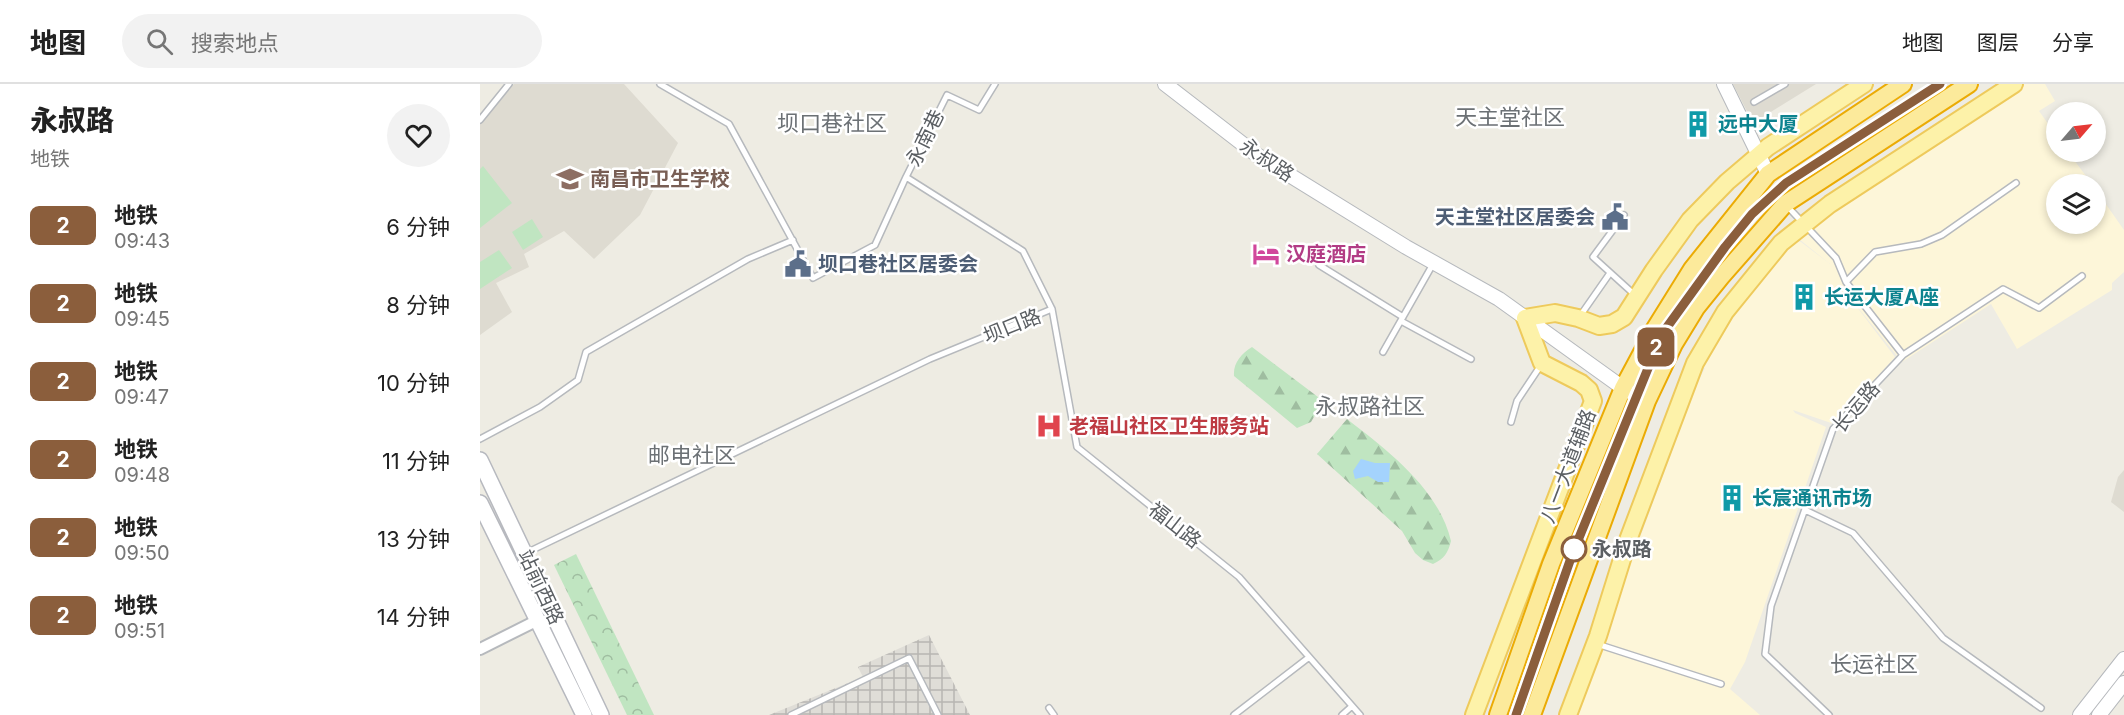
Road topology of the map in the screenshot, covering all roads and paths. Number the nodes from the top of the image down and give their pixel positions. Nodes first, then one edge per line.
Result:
1 (509, 84) edge
2 (660, 84) edge
3 (995, 84) edge
4 (1724, 84) edge
5 (1785, 84) edge
6 (1864, 84) edge
7 (1903, 84) edge
8 (1969, 84) edge
9 (2014, 84) edge
10 (1174, 86) edge
11 (1754, 102) dead end
12 (480, 120) edge
13 (1758, 155) junction
14 (1768, 174) junction
15 (906, 177) junction
16 (2016, 183) dead end
17 (1785, 204) junction
18 (1624, 215) dead end
19 (1804, 224) junction
20 (793, 240) junction
21 (1434, 263) junction
22 (1318, 265) dead end
23 (1610, 273) junction
24 (2082, 276) dead end
25 (1846, 282) junction
26 (1637, 298) junction
27 (1052, 309) junction
28 (1525, 318) junction
29 (1578, 318) junction
30 (1402, 319) junction
31 (1383, 352) dead end
32 (1904, 355) junction
33 (1471, 359) dead end
34 (1542, 363) junction
35 (1623, 388) junction
36 (1647, 401) junction
37 (1511, 422) dead end
38 (480, 439) edge
39 (480, 460) edge
40 (480, 503) edge
41 (1804, 510) junction
42 (526, 553) junction
43 (538, 620) junction
44 (1595, 644) junction
45 (480, 649) edge
46 (1308, 658) junction
47 (2124, 659) edge
48 (2124, 683) edge
49 (1721, 684) dead end
50 (1351, 707) junction
51 (1049, 708) dead end
52 (2041, 708) dead end
53 (2084, 713) edge
54 (584, 715) edge
55 (601, 715) edge
56 (791, 715) edge
57 (938, 715) edge
58 (1054, 715) edge
59 (1234, 715) edge
60 (1342, 715) edge
61 (1360, 715) edge
62 (1474, 715) edge
63 (1498, 715) edge
64 (1532, 715) edge
65 (1568, 715) edge
66 (1829, 715) edge
67 (2099, 715) edge

1 - 12 lane
2 - 20 lane
3 - 15 lane, 永南巷
4 - 13 street
5 - 11 lane
6 - 13 main road
7 - 14 highway
8 - 17 highway
9 - 19 main road
10 - 21 street, 永叔路
13 - 14 street
13 - 26 main road
14 - 35 highway
15 - 20 lane
15 - 27 lane, 坝口路
16 - 25 lane
17 - 19 lane
17 - 36 highway
18 - 23 lane
19 - 25 lane
19 - 44 main road
20 - 38 lane
21 - 28 street, 永叔路
21 - 30 lane
22 - 30 lane
23 - 26 lane
23 - 29 lane
24 - 32 lane, 长运路
25 - 32 lane
26 - 29 main road
27 - 42 lane, 坝口路
27 - 46 lane, 福山路
28 - 29 main road
28 - 34 main road
28 - 35 street, 永叔路
30 - 31 lane
30 - 33 lane
32 - 41 lane, 长运路
34 - 37 lane
34 - 62 main road, 八一大道辅路
35 - 36 street, 永叔路
35 - 63 highway
36 - 64 highway
39 - 42 main road, 站前西路
40 - 43 main road, 站前西路
41 - 52 lane
41 - 66 lane, 长运路
42 - 55 main road, 站前西路
43 - 45 street
43 - 54 main road, 站前西路
44 - 49 lane
44 - 65 main road
46 - 50 lane, 福山路
46 - 59 lane
47 - 53 street
48 - 67 street
50 - 60 lane
50 - 61 lane, 福山路
51 - 58 lane
56 - 57 lane

